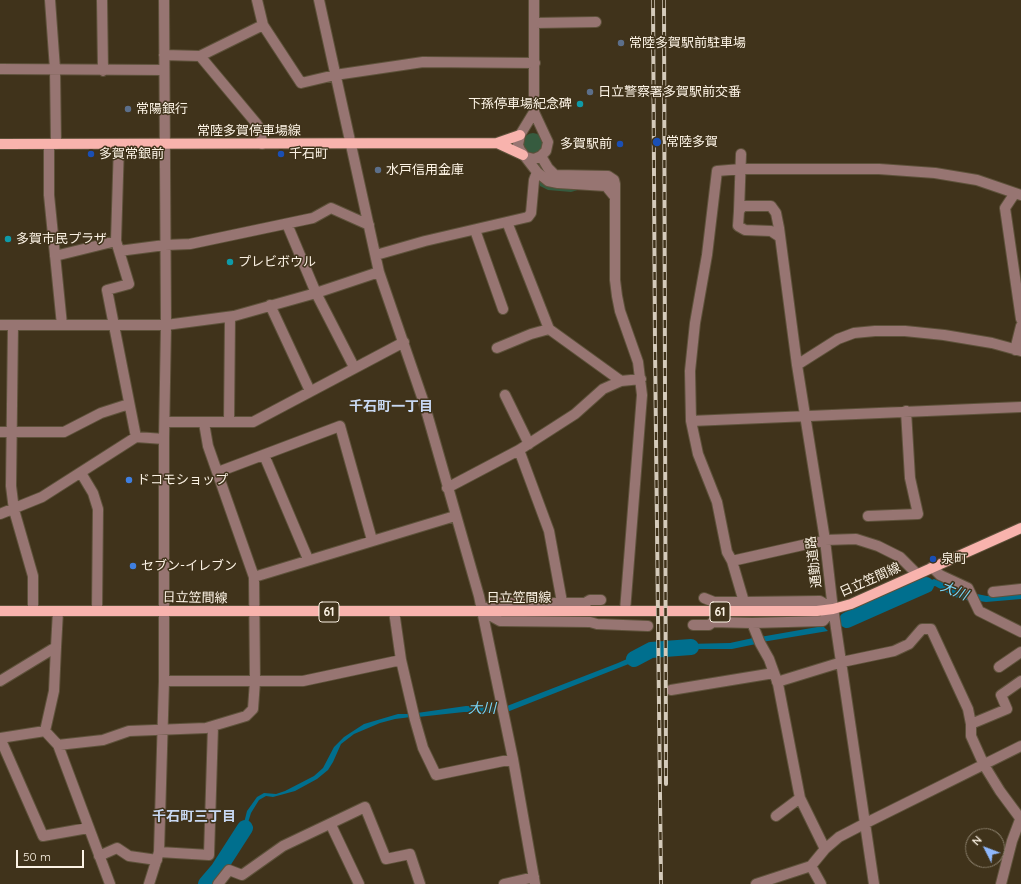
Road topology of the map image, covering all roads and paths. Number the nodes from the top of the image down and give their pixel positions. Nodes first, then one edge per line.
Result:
1 (50, 0) edge
2 (102, 0) edge
3 (164, 0) edge
4 (257, 0) edge
5 (320, 0) edge
6 (534, 0) edge
7 (596, 22) dead end
8 (535, 23) junction
9 (263, 25) junction
10 (164, 55) junction
11 (200, 56) junction
12 (534, 63) junction
13 (0, 69) edge
14 (55, 69) junction
15 (104, 70) junction
16 (164, 70) junction
17 (335, 75) junction
18 (534, 112) junction
19 (544, 133) junction
20 (521, 134) junction
21 (498, 143) junction
22 (0, 144) edge
23 (52, 144) junction
24 (119, 144) junction
25 (164, 144) junction
26 (262, 144) junction
27 (350, 144) junction
28 (741, 154) dead end
29 (524, 156) junction
30 (541, 156) junction
31 (741, 169) junction
32 (537, 172) junction
33 (1018, 194) edge
34 (615, 197) junction
35 (739, 211) junction
36 (507, 222) junction
37 (287, 224) junction
38 (369, 225) junction
39 (475, 230) junction
40 (780, 237) junction
41 (165, 245) junction
42 (118, 246) junction
43 (376, 255) junction
44 (55, 256) junction
45 (378, 272) junction
46 (316, 292) junction
47 (270, 305) junction
48 (502, 309) dead end
49 (230, 317) junction
50 (1021, 319) edge
51 (0, 325) edge
52 (13, 325) junction
53 (62, 325) junction
54 (166, 325) junction
55 (114, 326) junction
56 (1021, 326) edge
57 (549, 330) junction
58 (404, 342) junction
59 (497, 348) dead end
60 (1018, 350) edge
61 (797, 365) junction
62 (354, 367) junction
63 (641, 379) junction
64 (621, 382) junction
65 (310, 391) junction
66 (505, 395) dead end
67 (128, 404) junction
68 (1021, 407) edge
69 (906, 411) junction
70 (806, 415) junction
71 (691, 421) junction
72 (165, 422) junction
73 (229, 422) junction
74 (204, 423) junction
75 (0, 432) edge
76 (11, 432) junction
77 (136, 437) junction
78 (164, 439) junction
79 (529, 444) junction
80 (520, 450) junction
81 (264, 455) junction
82 (218, 472) junction
83 (81, 473) junction
84 (447, 488) junction
85 (14, 510) junction
86 (0, 514) edge
87 (455, 516) junction
88 (868, 516) dead end
89 (1021, 528) edge
90 (372, 540) junction
91 (825, 540) junction
92 (308, 559) junction
93 (732, 561) junction
94 (932, 567) junction
95 (917, 574) junction
96 (254, 577) junction
97 (1021, 589) edge
98 (994, 592) dead end
99 (704, 598) dead end
100 (601, 600) dead end
101 (562, 602) junction
102 (744, 602) junction
103 (833, 609) junction
104 (0, 611) edge
105 (33, 611) junction
106 (58, 611) junction
107 (97, 611) junction
108 (164, 611) junction
109 (394, 611) junction
110 (482, 611) junction
111 (253, 612) junction
112 (625, 612) junction
113 (752, 623) junction
114 (693, 625) dead end
115 (648, 626) dead end
116 (1021, 632) edge
117 (56, 647) junction
118 (1021, 652) edge
119 (401, 660) junction
120 (842, 662) junction
121 (999, 667) dead end
122 (775, 678) junction
123 (0, 681) edge
124 (164, 681) junction
125 (255, 681) junction
126 (1021, 681) edge
127 (671, 690) dead end
128 (972, 724) junction
129 (214, 726) junction
130 (45, 731) junction
131 (162, 731) junction
132 (0, 738) edge
133 (58, 746) junction
134 (1021, 746) edge
135 (513, 759) junction
136 (984, 765) junction
137 (800, 798) junction
138 (776, 816) dead end
139 (1021, 817) edge
140 (864, 824) junction
141 (331, 825) junction
142 (88, 828) junction
143 (826, 849) junction
144 (99, 856) junction
145 (158, 856) junction
146 (811, 866) junction
147 (534, 881) edge
148 (110, 884) edge
149 (150, 884) edge
150 (218, 884) edge
151 (359, 884) edge
152 (420, 884) edge
153 (504, 884) edge
154 (756, 884) edge
155 (821, 884) edge
156 (874, 884) edge
157 (1002, 884) edge

1 - 14 street
2 - 15 street
3 - 10 street
4 - 9 street
5 - 17 street
6 - 8 street
7 - 8 street
8 - 12 street
9 - 11 street
9 - 17 street
10 - 11 street
10 - 16 street
11 - 26 street
12 - 17 street
12 - 18 street
13 - 14 street
14 - 15 street
14 - 23 street
15 - 16 street
16 - 25 street
17 - 27 street
18 - 19 street
18 - 20 street
19 - 20 street
19 - 30 street
20 - 21 main road
20 - 29 street
21 - 27 main road, 常陸多賀停車場線
21 - 29 main road
22 - 23 main road, 常陸多賀停車場線
23 - 24 main road, 常陸多賀停車場線
23 - 44 street
24 - 25 main road, 常陸多賀停車場線
24 - 42 street
25 - 26 main road, 常陸多賀停車場線
25 - 41 street
26 - 27 main road, 常陸多賀停車場線
27 - 38 street
28 - 31 street
29 - 30 street
29 - 32 street
30 - 34 street
31 - 33 street
31 - 35 street
31 - 71 street
32 - 34 street
32 - 36 street
33 - 50 street
34 - 63 street
35 - 40 street
35 - 40 street, 通勤道路
36 - 39 street
36 - 57 street
37 - 38 street
37 - 41 street
37 - 46 street
38 - 43 street
39 - 43 street
39 - 48 street
40 - 61 street, 通勤道路
41 - 42 street
41 - 54 street
42 - 44 street
42 - 55 street
43 - 45 street
44 - 53 street
45 - 46 street
45 - 58 street
46 - 47 street
46 - 62 street
47 - 49 street
47 - 65 street
49 - 54 street
49 - 73 street
51 - 52 street
52 - 53 street
52 - 76 street
53 - 55 street
54 - 55 street
54 - 72 street
55 - 67 street
56 - 60 street
57 - 59 street
57 - 64 street
58 - 62 street
58 - 84 street
60 - 61 street
61 - 70 street, 通勤道路
62 - 65 street
63 - 64 street
63 - 112 street
64 - 79 street
65 - 73 street
66 - 79 street
67 - 76 street
67 - 77 street
68 - 69 street
69 - 70 street
69 - 88 street
70 - 71 street
70 - 91 street, 通勤道路
71 - 93 street
72 - 74 street
72 - 78 street
73 - 74 street
74 - 82 street
75 - 76 street
76 - 85 street
77 - 78 street
77 - 83 street
78 - 108 street
79 - 80 street
80 - 84 street
80 - 101 street
81 - 82 street
81 - 90 street
81 - 92 street
82 - 96 street
83 - 85 street
83 - 107 street
84 - 87 street
85 - 86 street
85 - 105 street
87 - 90 street
87 - 110 street
89 - 94 main road, 日立笠間線 / 61
90 - 92 street
91 - 93 street
91 - 95 street
91 - 103 street, 通勤道路
92 - 96 street
93 - 102 street
94 - 95 main road, 日立笠間線 / 61
94 - 116 street
95 - 103 main road, 日立笠間線 / 61
96 - 111 street
97 - 98 street
99 - 102 street
100 - 101 street
101 - 110 street
102 - 103 street
103 - 112 main road, 日立笠間線 / 61
103 - 113 street
103 - 120 street, 通勤道路
104 - 105 main road, 日立笠間線 / 61
105 - 106 main road, 日立笠間線 / 61
106 - 107 main road, 日立笠間線 / 61
106 - 117 street
107 - 108 main road, 日立笠間線 / 61
108 - 111 main road, 日立笠間線 / 61
108 - 124 street
109 - 110 main road, 日立笠間線 / 61
109 - 111 main road, 日立笠間線 / 61
109 - 119 street
110 - 112 main road, 日立笠間線 / 61
110 - 115 street
110 - 135 street
111 - 125 street
113 - 114 street
113 - 122 street
117 - 123 street
117 - 130 street
118 - 121 street
119 - 125 street
119 - 135 street
120 - 122 street
120 - 128 street
120 - 140 street, 通勤道路
122 - 127 street
122 - 137 street
124 - 125 street
124 - 131 street
125 - 129 street
126 - 128 street
128 - 136 street
129 - 131 street
129 - 145 street
130 - 132 street
130 - 133 street
131 - 133 street
131 - 145 street
132 - 142 street
133 - 142 street
134 - 136 street
135 - 147 street
136 - 139 street
136 - 140 street
137 - 138 street
137 - 143 street
139 - 157 street
140 - 143 street
140 - 156 street, 通勤道路
141 - 150 street
141 - 151 street
141 - 152 street
142 - 144 street
143 - 146 street
144 - 145 street
144 - 148 street
145 - 149 street
146 - 154 street
146 - 155 street
147 - 153 street

